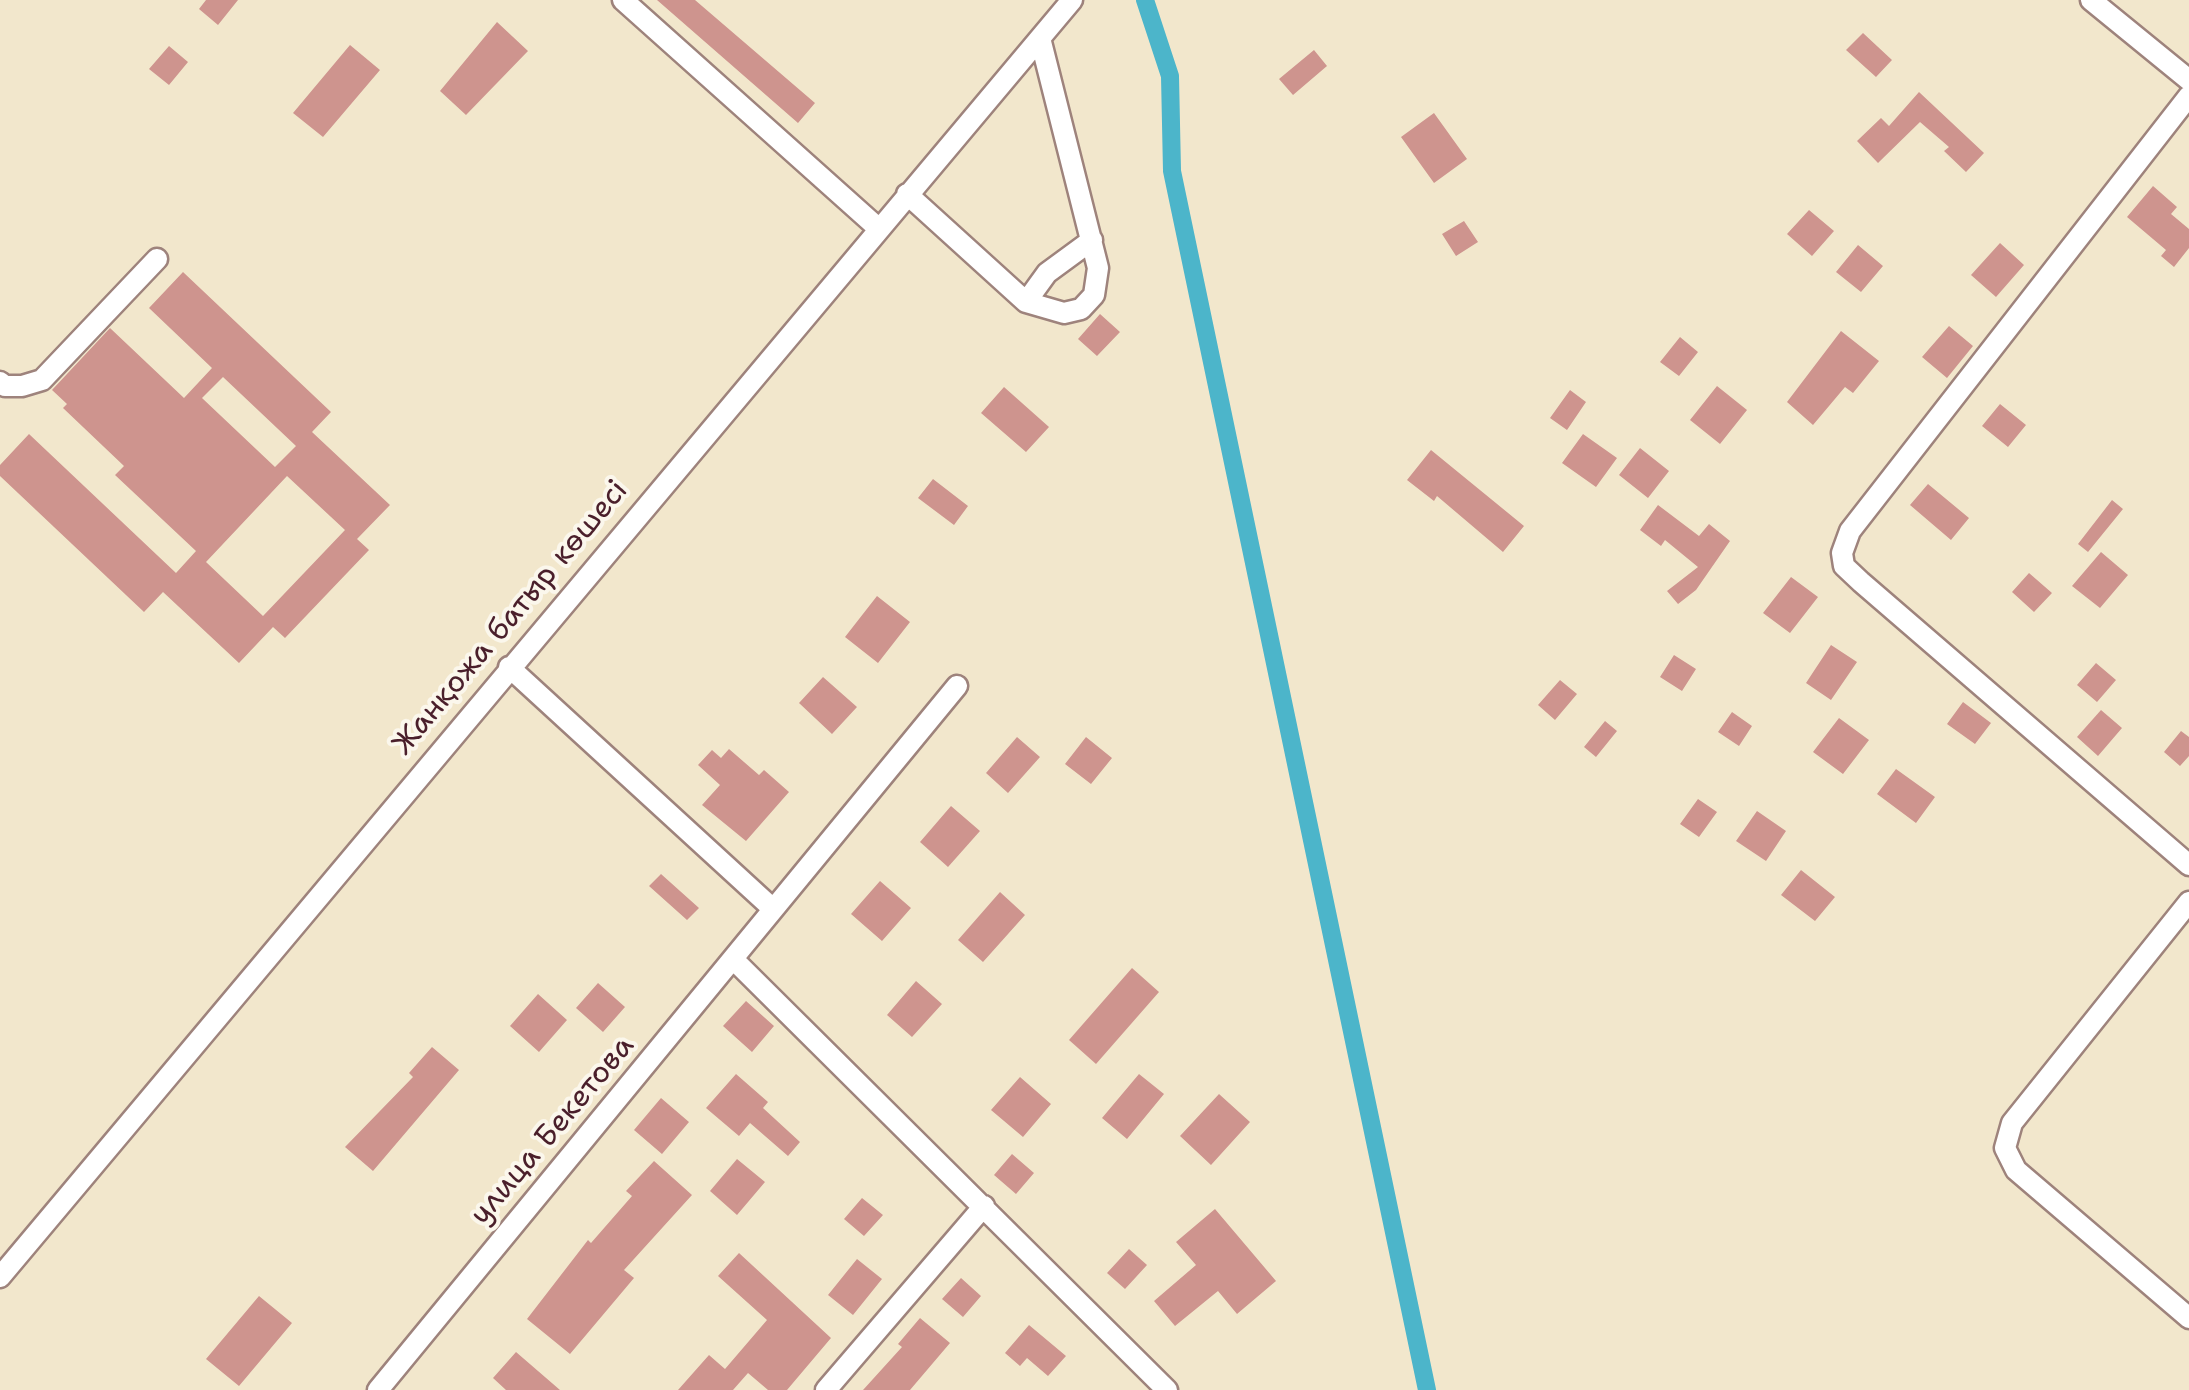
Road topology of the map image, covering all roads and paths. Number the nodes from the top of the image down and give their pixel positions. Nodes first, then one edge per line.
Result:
1 (623, 0) edge
2 (1072, 0) edge
3 (2097, 2) edge
4 (1040, 38) junction
5 (2189, 80) edge
6 (2189, 96) edge
7 (907, 194) junction
8 (878, 228) junction
9 (1092, 240) junction
10 (157, 259) dead end
11 (1026, 302) junction
12 (0, 382) edge
13 (510, 666) junction
14 (957, 686) dead end
15 (2189, 865) edge
16 (2189, 902) edge
17 (772, 908) junction
18 (734, 960) junction
19 (984, 1206) junction
20 (3, 1267) edge
21 (2189, 1318) edge
22 (378, 1390) edge
23 (826, 1390) edge
24 (1166, 1390) edge

1 - 8 street
2 - 4 street, Жанқожа батыр көшесі
3 - 5 street
4 - 7 street, Жанқожа батыр көшесі
4 - 9 street
6 - 15 street
7 - 8 street, Жанқожа батыр көшесі
7 - 11 street
8 - 13 street, Жанқожа батыр көшесі
9 - 11 street
9 - 11 street
10 - 12 street
13 - 17 street
13 - 20 street, Жанқожа батыр көшесі
14 - 17 street, улица Бекетова
16 - 21 street
17 - 18 street, улица Бекетова
18 - 19 street
18 - 22 street, улица Бекетова
19 - 23 street
19 - 24 street

